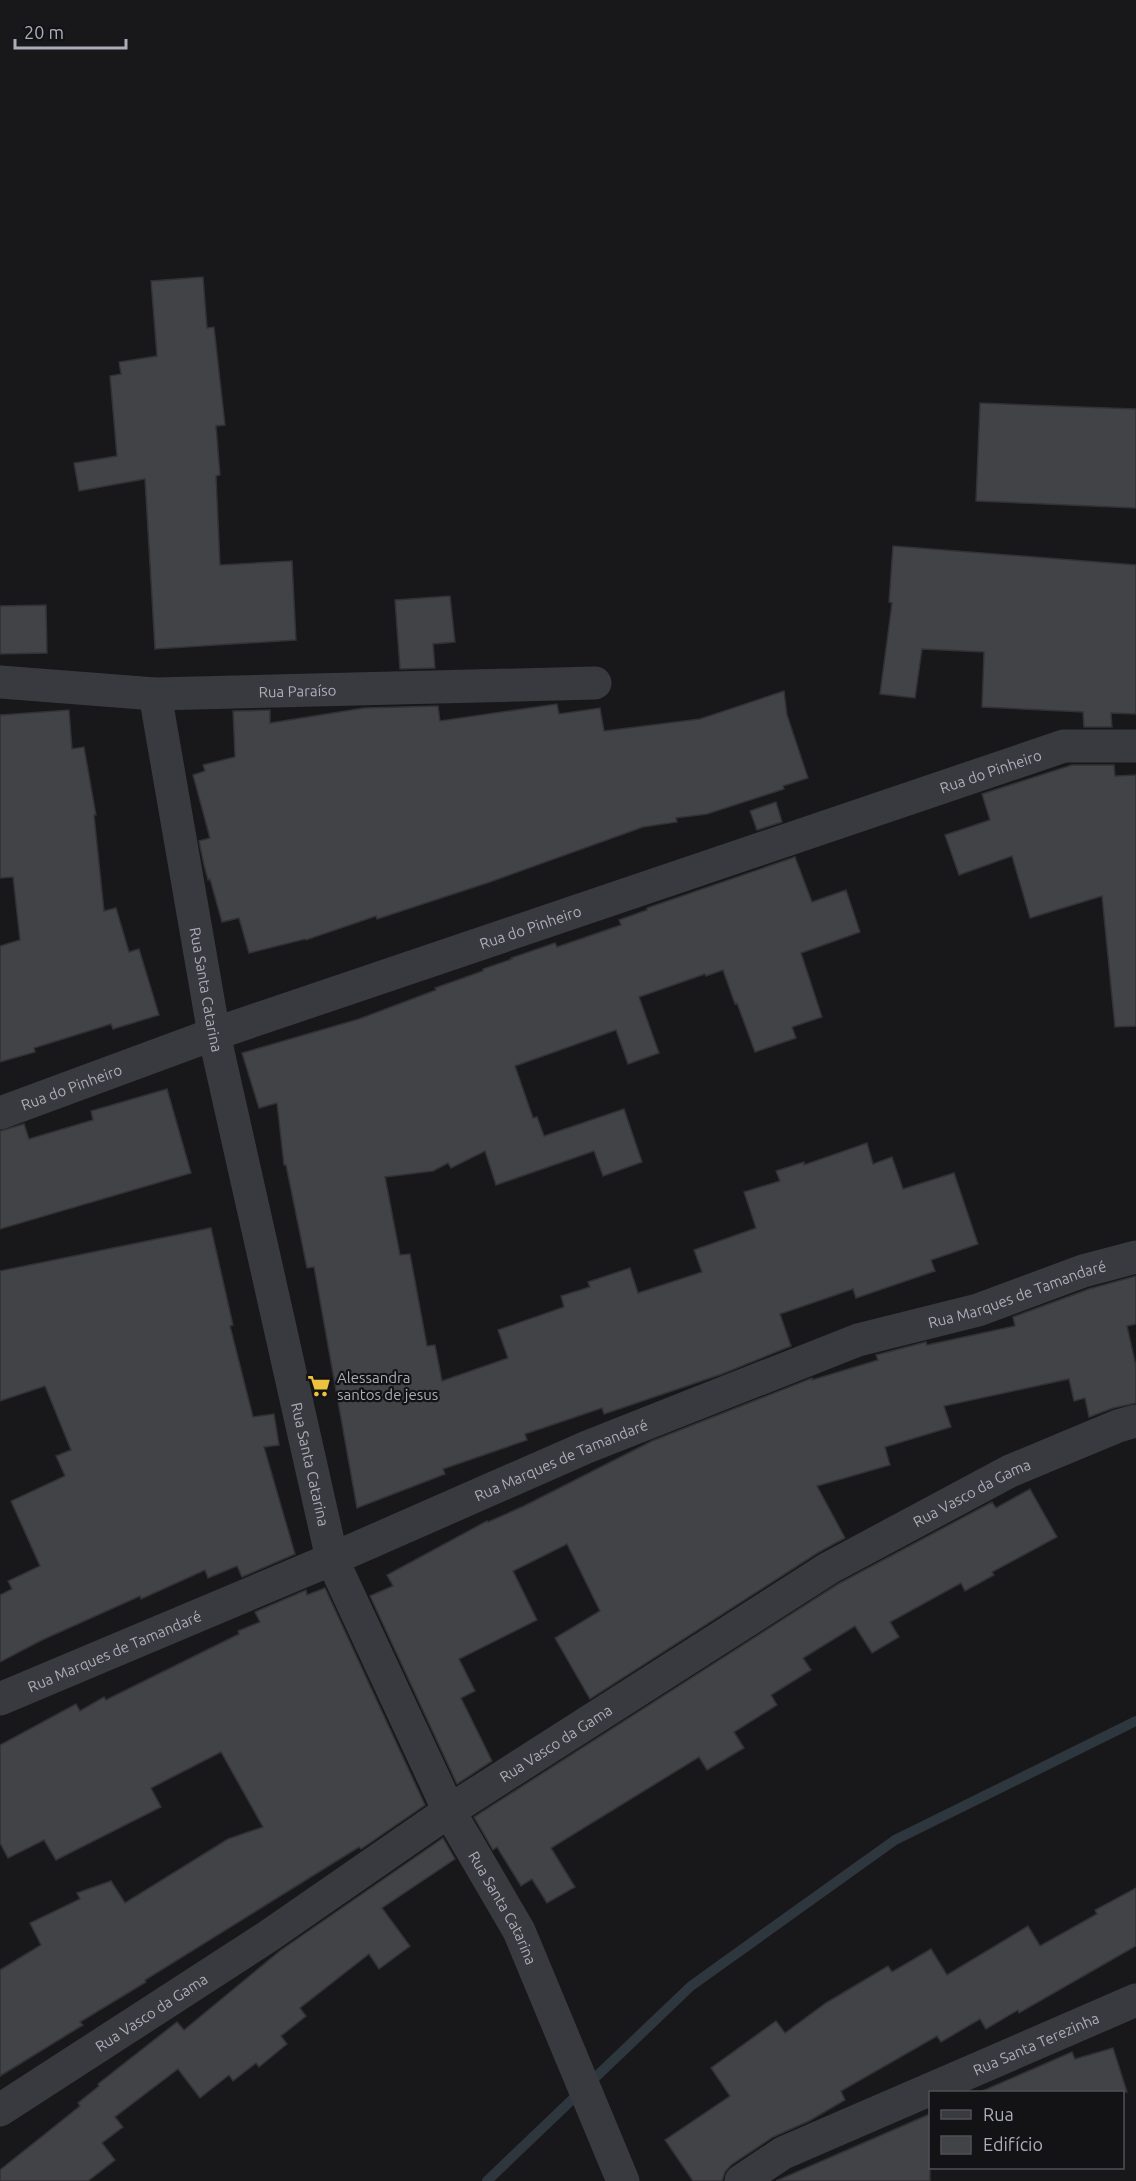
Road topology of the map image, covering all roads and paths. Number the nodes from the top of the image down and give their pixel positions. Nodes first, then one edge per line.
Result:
1 (0, 682) edge
2 (595, 683) dead end
3 (155, 694) junction
4 (1136, 746) edge
5 (214, 1034) junction
6 (0, 1113) edge
7 (1136, 1257) edge
8 (1136, 1421) edge
9 (332, 1559) junction
10 (0, 1699) edge
11 (449, 1811) junction
12 (1136, 2000) edge
13 (0, 2110) edge
14 (623, 2181) edge
15 (741, 2181) edge

1 - 3 street, Rua Paraíso
2 - 3 street, Rua Paraíso
3 - 5 street, Rua Santa Catarina
4 - 5 street, Rua do Pinheiro
5 - 6 street, Rua do Pinheiro
5 - 9 street, Rua Santa Catarina
7 - 9 street, Rua Marques de Tamandaré
8 - 11 street, Rua Vasco da Gama
9 - 10 street, Rua Marques de Tamandaré
9 - 11 street, Rua Santa Catarina
11 - 13 street, Rua Vasco da Gama
11 - 14 street, Rua Santa Catarina
12 - 15 street, Rua Santa Terezinha

